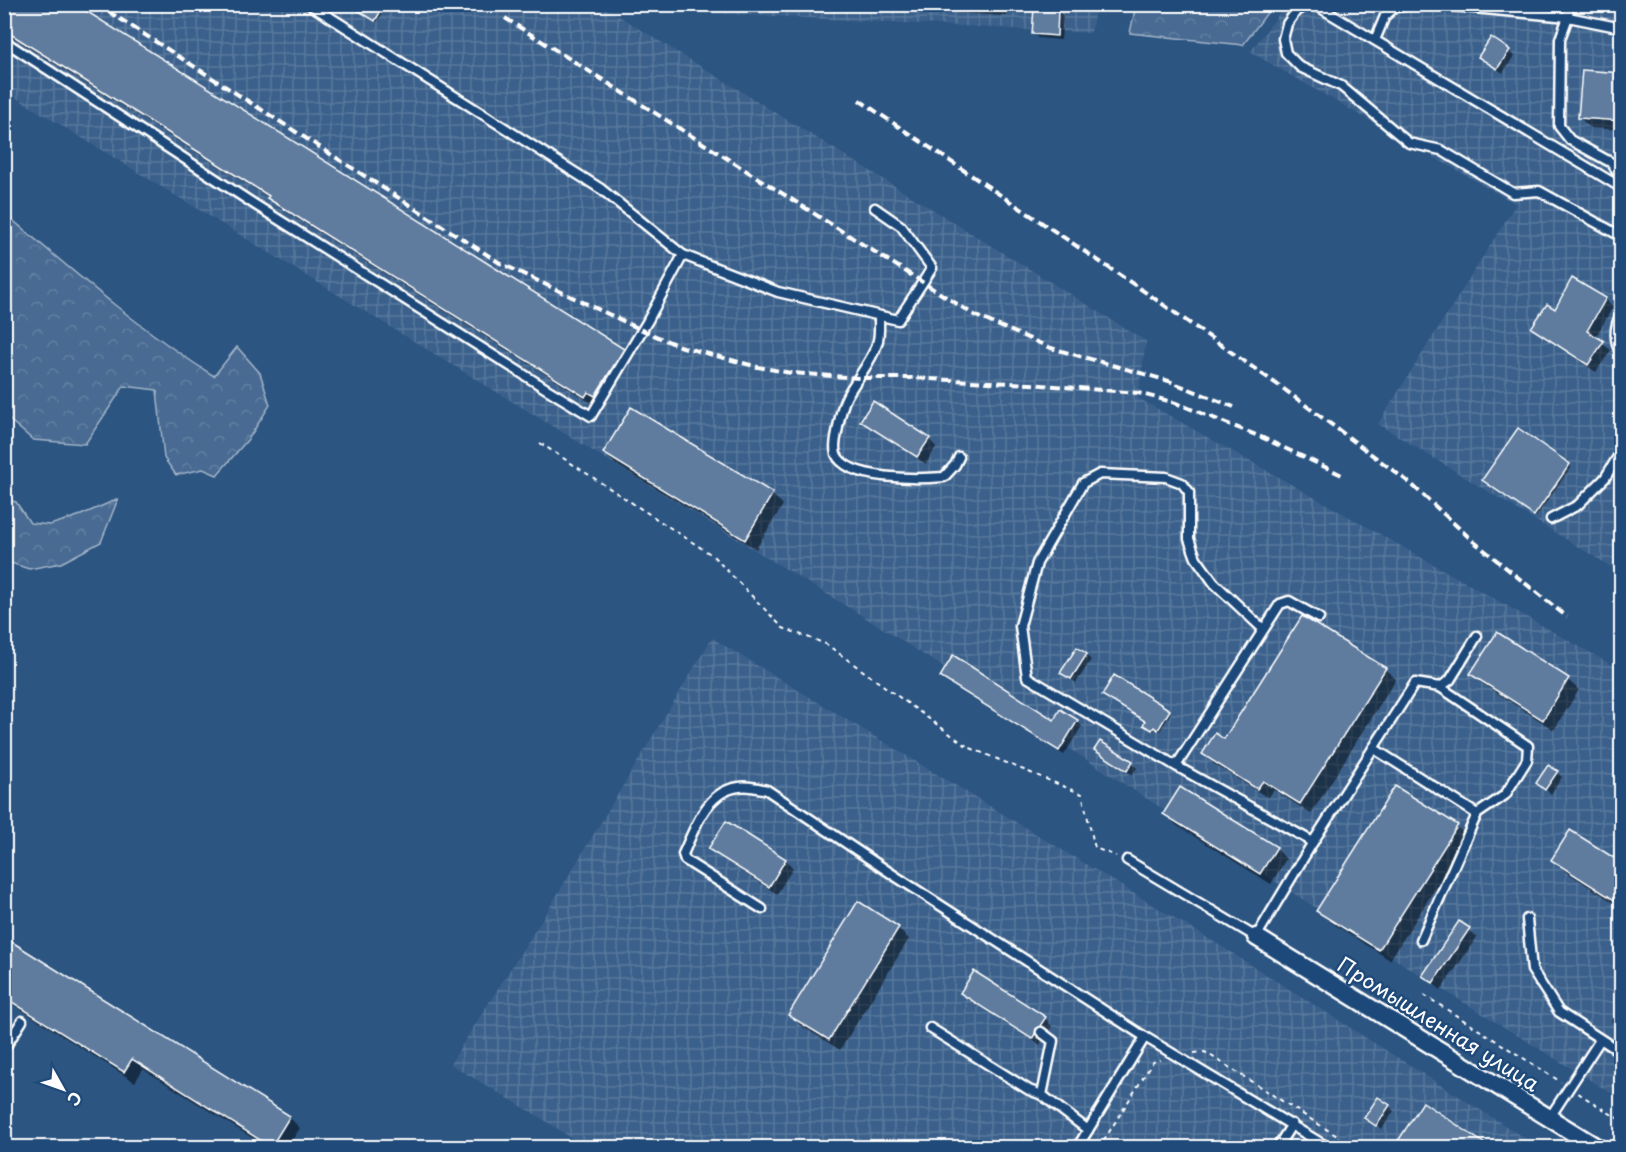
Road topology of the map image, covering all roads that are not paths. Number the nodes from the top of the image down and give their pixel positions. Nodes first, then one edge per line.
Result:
1 (309, 4) edge
2 (1313, 4) edge
3 (1416, 4) edge
4 (1432, 4) edge
5 (1569, 4) edge
6 (1568, 17) junction
7 (1622, 28) edge
8 (1376, 40) junction
9 (4, 41) edge
10 (1622, 180) edge
11 (1622, 188) edge
12 (875, 208) dead end
13 (1622, 233) edge
14 (683, 255) junction
15 (1622, 312) edge
16 (879, 317) junction
17 (1622, 357) edge
18 (1622, 450) edge
19 (959, 457) dead end
20 (1551, 519) dead end
21 (1319, 618) dead end
22 (1263, 629) junction
23 (1477, 636) dead end
24 (1440, 687) junction
25 (1373, 748) junction
26 (1176, 766) junction
27 (1477, 814) junction
28 (1313, 842) junction
29 (1127, 860) road end
30 (762, 909) dead end
31 (1527, 919) dead end
32 (1256, 937) junction
33 (1420, 940) dead end
34 (22, 1021) dead end
35 (930, 1028) dead end
36 (1041, 1032) dead end
37 (1145, 1036) junction
38 (1600, 1040) junction
39 (4, 1049) edge
40 (1622, 1053) edge
41 (1042, 1095) junction
42 (1550, 1117) junction
43 (1292, 1124) junction
44 (1088, 1130) junction
45 (1077, 1148) edge
46 (1277, 1148) edge
47 (1329, 1148) edge
48 (1598, 1148) edge

1 - 14 lane
2 - 8 lane
2 - 13 lane
3 - 8 lane
4 - 6 lane
5 - 6 lane
6 - 7 lane
6 - 10 lane
8 - 11 lane
9 - 14 lane
12 - 16 lane
14 - 16 lane
15 - 17 lane
16 - 19 lane
18 - 20 lane
21 - 22 lane
22 - 26 lane
22 - 26 lane
23 - 24 lane
24 - 25 lane
24 - 27 lane
25 - 27 lane
25 - 28 lane
26 - 28 lane
27 - 33 lane
28 - 32 lane
29 - 32 lane
30 - 37 lane
31 - 38 lane
32 - 42 street, Промышленная улица
34 - 39 lane
35 - 41 lane
36 - 41 lane
37 - 43 lane
37 - 44 lane
38 - 40 lane
38 - 42 lane
41 - 44 lane
42 - 48 street, Промышленная улица
43 - 46 lane
43 - 47 lane
44 - 45 lane

